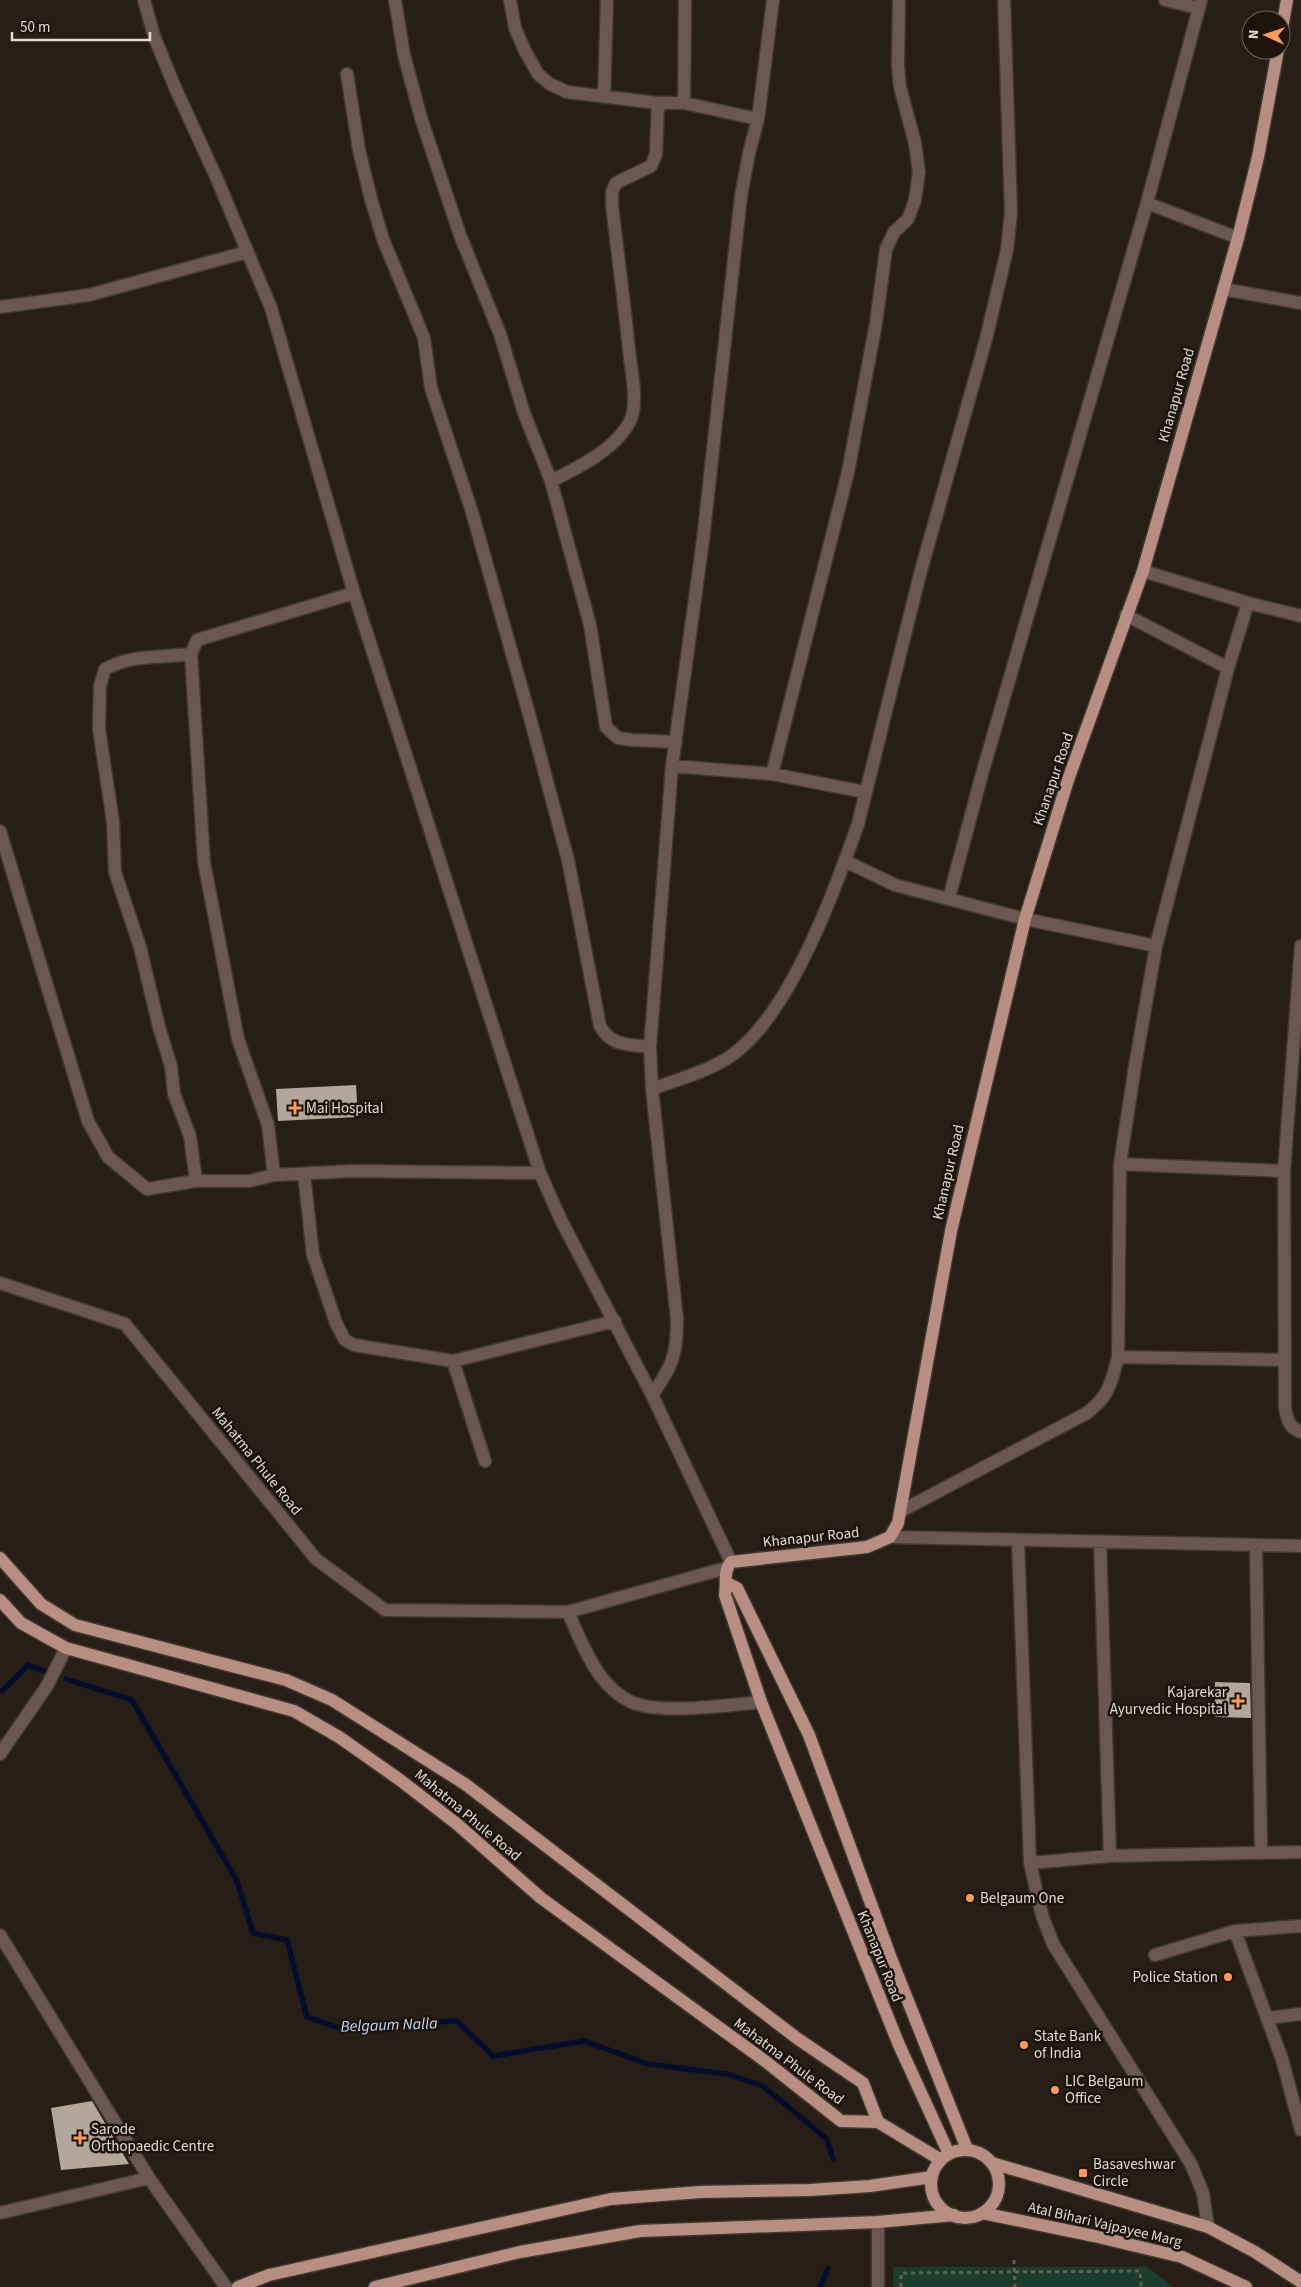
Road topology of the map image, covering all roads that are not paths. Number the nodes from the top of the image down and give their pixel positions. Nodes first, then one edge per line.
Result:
1 (144, 0) edge
2 (395, 0) edge
3 (510, 0) edge
4 (607, 0) edge
5 (685, 0) edge
6 (773, 0) edge
7 (899, 0) edge
8 (1004, 0) edge
9 (1165, 0) edge
10 (1200, 4) edge
11 (1276, 60) edge
12 (347, 74) dead end
13 (604, 97) junction
14 (658, 103) junction
15 (684, 103) junction
16 (758, 119) junction
17 (1147, 203) junction
18 (1238, 238) junction
19 (247, 252) junction
20 (1223, 289) junction
21 (1301, 303) edge
22 (0, 307) edge
23 (551, 481) junction
24 (1142, 570) junction
25 (354, 593) junction
26 (1248, 603) junction
27 (1126, 615) junction
28 (1301, 616) edge
29 (192, 654) junction
30 (1228, 668) junction
31 (676, 742) junction
32 (672, 766) junction
33 (772, 774) junction
34 (865, 792) junction
35 (0, 832) edge
36 (845, 861) junction
37 (5, 866) edge
38 (949, 898) junction
39 (1025, 919) junction
40 (1156, 946) junction
41 (1301, 946) edge
42 (650, 1047) junction
43 (652, 1089) junction
44 (1120, 1164) junction
45 (1284, 1171) junction
46 (540, 1173) junction
47 (304, 1174) junction
48 (274, 1175) junction
49 (196, 1181) junction
50 (0, 1283) edge
51 (615, 1321) junction
52 (1118, 1357) junction
53 (1284, 1360) junction
54 (453, 1361) junction
55 (652, 1395) junction
56 (1301, 1432) edge
57 (485, 1461) dead end
58 (901, 1511) junction
59 (890, 1537) junction
60 (1018, 1541) junction
61 (1100, 1542) junction
62 (1256, 1546) junction
63 (1301, 1546) edge
64 (0, 1558) edge
65 (728, 1565) junction
66 (727, 1583) junction
67 (0, 1600) edge
68 (568, 1612) junction
69 (66, 1648) junction
70 (761, 1702) junction
71 (0, 1754) edge
72 (1261, 1852) junction
73 (1301, 1852) edge
74 (1110, 1856) junction
75 (1030, 1863) junction
76 (1301, 1926) edge
77 (1235, 1932) junction
78 (0, 1935) edge
79 (1155, 1955) dead end
80 (1301, 2014) edge
81 (1268, 2018) junction
82 (878, 2122) junction
83 (1301, 2130) edge
84 (967, 2150) junction
85 (945, 2157) junction
86 (992, 2163) junction
87 (932, 2177) junction
88 (149, 2178) junction
89 (0, 2213) edge
90 (982, 2213) junction
91 (954, 2216) junction
92 (878, 2222) junction
93 (1208, 2227) junction
94 (1300, 2284) edge
95 (226, 2287) edge
96 (238, 2287) edge
97 (375, 2287) edge
98 (878, 2287) edge
99 (1246, 2287) edge

1 - 19 street
2 - 23 street
3 - 13 street
4 - 13 street
5 - 15 street
6 - 16 street
7 - 33 street
8 - 34 street
9 - 10 street
10 - 17 street
11 - 18 main road, Khanapur Road
12 - 42 street
13 - 14 street
14 - 15 street
14 - 23 street
15 - 16 street
16 - 31 street
17 - 18 street
17 - 38 street
18 - 20 main road, Khanapur Road
19 - 22 street
19 - 25 street
20 - 21 street
20 - 24 main road, Khanapur Road
23 - 31 street
24 - 26 street
24 - 27 main road, Khanapur Road
25 - 29 street
25 - 46 street
26 - 28 street
26 - 30 street
27 - 30 street
27 - 39 main road, Khanapur Road
29 - 48 street
29 - 49 street
30 - 40 street
31 - 32 street
32 - 33 street
32 - 42 street
33 - 34 street
34 - 36 street
35 - 37 street
36 - 38 street
36 - 43 street
37 - 49 street
38 - 39 street
39 - 40 street
39 - 58 main road, Khanapur Road
40 - 44 street
41 - 45 street
42 - 43 street
43 - 55 street
44 - 45 street
44 - 52 street
45 - 53 street
46 - 47 street
46 - 51 street
47 - 48 street
47 - 54 street
48 - 49 street
50 - 68 street, Mahatma Phule Road
51 - 54 street
51 - 55 street
52 - 53 street
52 - 58 street
53 - 56 street
54 - 57 street
55 - 65 street
58 - 59 main road, Khanapur Road
59 - 60 street
59 - 65 main road, Khanapur Road
60 - 61 street
60 - 75 street
61 - 62 street
61 - 74 street
62 - 63 street
62 - 72 street
64 - 82 main road, Mahatma Phule Road
65 - 66 main road, Khanapur Road
65 - 68 street, Mahatma Phule Road
66 - 70 main road, Khanapur Road
66 - 84 main road
67 - 69 main road, Mahatma Phule Road
68 - 70 street
69 - 71 street
69 - 82 main road, Mahatma Phule Road
70 - 85 main road, Khanapur Road
72 - 73 street
72 - 74 street
74 - 75 street
75 - 93 street
76 - 77 street
77 - 79 street
77 - 81 street
78 - 88 street
80 - 81 street
81 - 83 street
82 - 85 main road
84 - 85 main road
84 - 86 main road
85 - 87 main road
86 - 90 main road
86 - 93 main road, Atal Bihari Vajpayee Marg
87 - 91 main road
87 - 96 main road
88 - 89 street
88 - 95 street
90 - 91 main road
90 - 99 main road, Atal Bihari Vajpayee Marg
91 - 92 main road
92 - 97 main road
92 - 98 street
93 - 94 main road, Atal Bihari Vajpayee Marg

